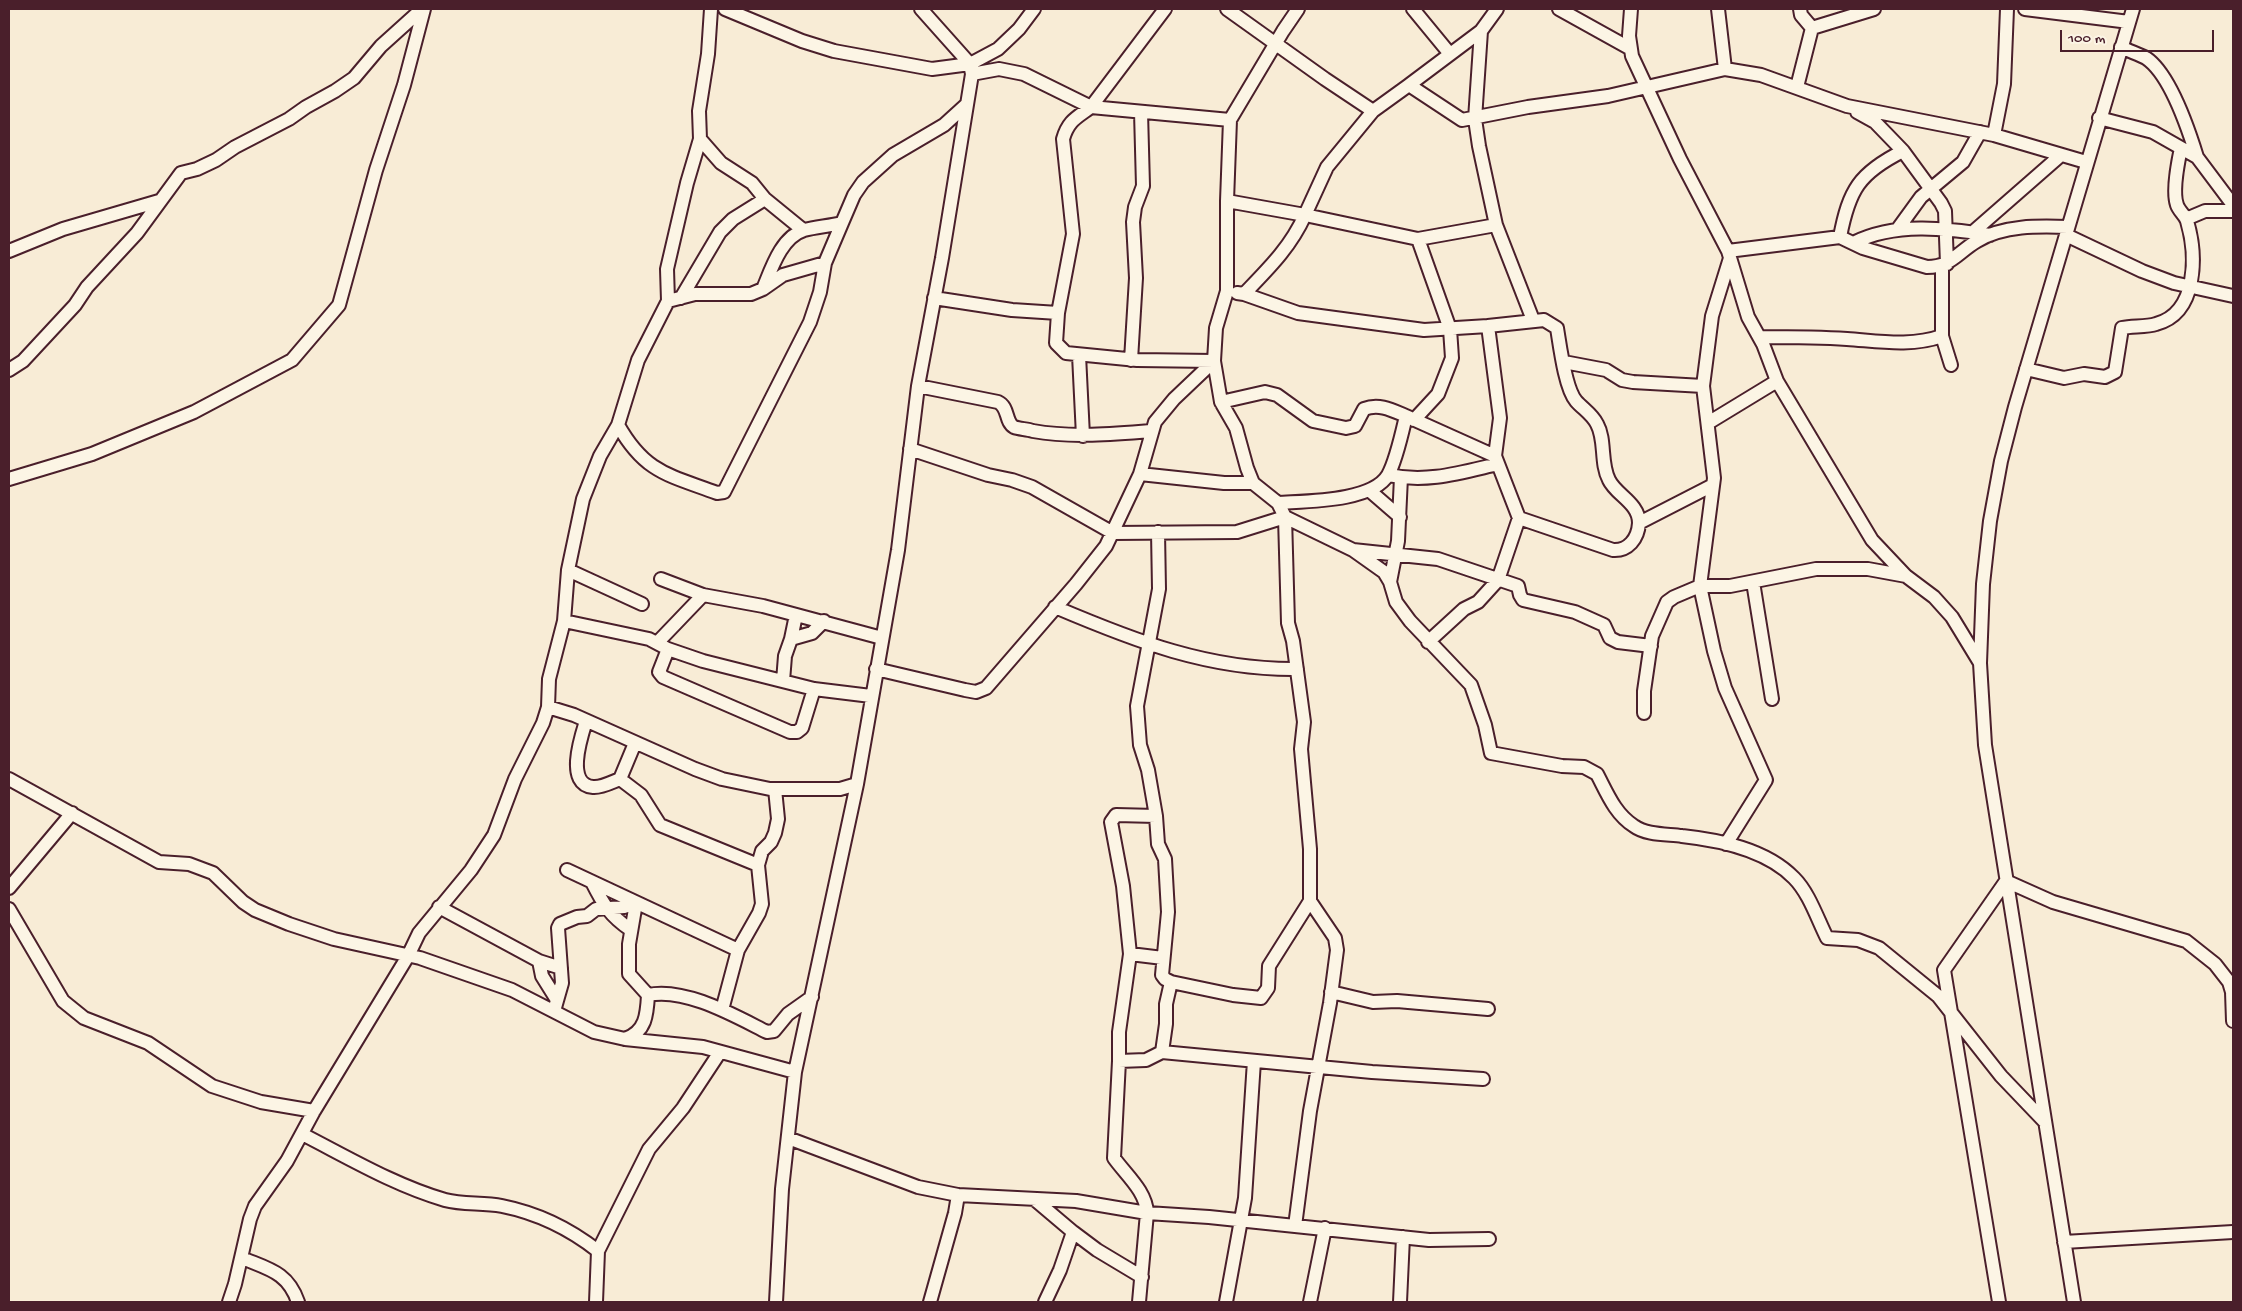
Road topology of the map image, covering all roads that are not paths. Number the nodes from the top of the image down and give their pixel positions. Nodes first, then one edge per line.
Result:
1 (711, 9) edge
2 (725, 9) edge
3 (920, 9) edge
4 (1034, 9) edge
5 (1164, 9) edge
6 (1227, 9) edge
7 (1298, 9) edge
8 (1413, 9) edge
9 (1497, 9) edge
10 (1560, 9) edge
11 (1631, 9) edge
12 (1718, 9) edge
13 (1800, 9) edge
14 (1874, 9) edge
15 (2007, 9) edge
16 (2027, 9) edge
17 (2133, 9) edge
18 (423, 10) edge
19 (2129, 22) junction
20 (1812, 28) junction
21 (1481, 31) junction
22 (1276, 45) junction
23 (2121, 47) junction
24 (1631, 49) junction
25 (1450, 54) junction
26 (971, 69) junction
27 (1725, 69) junction
28 (1409, 85) junction
29 (1645, 86) junction
30 (1797, 87) junction
31 (966, 104) junction
32 (1847, 106) junction
33 (1091, 107) junction
34 (1373, 111) junction
35 (1141, 112) junction
36 (2099, 118) junction
37 (1475, 119) junction
38 (1230, 120) junction
39 (1980, 132) junction
40 (1994, 135) junction
41 (700, 139) junction
42 (2181, 148) junction
43 (1903, 151) junction
44 (2061, 154) junction
45 (2197, 157) junction
46 (2086, 162) junction
47 (1930, 188) junction
48 (765, 199) junction
49 (1227, 201) junction
50 (159, 202) junction
51 (2233, 205) edge
52 (2233, 212) edge
53 (1305, 215) junction
54 (2186, 219) junction
55 (842, 223) junction
56 (1496, 225) junction
57 (1946, 228) junction
58 (803, 230) junction
59 (1897, 230) junction
60 (2067, 231) junction
61 (1973, 232) junction
62 (1990, 235) junction
63 (1840, 237) junction
64 (1418, 239) junction
65 (1853, 243) junction
66 (9, 251) edge
67 (1729, 255) junction
68 (825, 263) junction
69 (1945, 265) junction
70 (2191, 286) junction
71 (763, 289) junction
72 (1228, 291) junction
73 (1244, 294) junction
74 (2233, 296) edge
75 (681, 298) junction
76 (934, 298) junction
77 (668, 300) junction
78 (1058, 313) junction
79 (1533, 320) junction
80 (1488, 326) junction
81 (1450, 329) junction
82 (1942, 336) junction
83 (1759, 337) junction
84 (1079, 355) junction
85 (1131, 360) junction
86 (1214, 362) junction
87 (1564, 362) junction
88 (1951, 365) dead end
89 (2026, 369) junction
90 (9, 370) edge
91 (1777, 381) junction
92 (918, 386) junction
93 (1703, 386) junction
94 (1221, 402) junction
95 (1410, 418) junction
96 (1708, 422) junction
97 (618, 425) junction
98 (1152, 431) junction
99 (1083, 436) junction
100 (910, 449) junction
101 (1496, 460) junction
102 (1140, 474) junction
103 (1394, 476) junction
104 (9, 479) edge
105 (1254, 483) junction
106 (1713, 485) junction
107 (1370, 491) junction
108 (1278, 503) junction
109 (1284, 517) junction
110 (1400, 517) junction
111 (1518, 518) junction
112 (1639, 523) junction
113 (1158, 532) junction
114 (1113, 533) junction
115 (1354, 550) junction
116 (1396, 553) junction
117 (568, 570) junction
118 (1906, 576) junction
119 (661, 579) dead end
120 (1498, 580) junction
121 (1390, 582) junction
122 (1753, 582) junction
123 (1700, 586) junction
124 (703, 595) junction
125 (642, 604) dead end
126 (1055, 607) junction
127 (796, 615) junction
128 (564, 621) junction
129 (824, 621) junction
130 (882, 638) junction
131 (792, 640) junction
132 (1428, 642) junction
133 (657, 643) junction
134 (1150, 644) junction
135 (1651, 646) junction
136 (668, 650) junction
137 (1980, 663) junction
138 (876, 669) junction
139 (1297, 669) junction
140 (783, 681) junction
141 (814, 689) junction
142 (871, 696) junction
143 (1772, 699) dead end
144 (548, 707) junction
145 (1644, 713) dead end
146 (586, 721) junction
147 (635, 743) junction
148 (9, 779) edge
149 (620, 779) junction
150 (857, 784) junction
151 (775, 789) junction
152 (799, 789) junction
153 (777, 811) junction
154 (72, 813) junction
155 (1156, 816) junction
156 (1726, 844) junction
157 (758, 865) junction
158 (566, 870) dead end
159 (2006, 881) junction
160 (592, 882) junction
161 (9, 888) edge
162 (1310, 901) junction
163 (636, 903) junction
164 (439, 907) junction
165 (604, 907) junction
166 (9, 909) edge
167 (632, 930) junction
168 (738, 950) junction
169 (1130, 954) junction
170 (408, 956) junction
171 (1162, 958) junction
172 (539, 961) junction
173 (561, 968) junction
174 (1171, 982) junction
175 (1332, 992) junction
176 (648, 995) junction
177 (812, 996) junction
178 (555, 1005) junction
179 (1488, 1009) dead end
180 (722, 1010) junction
181 (1952, 1013) junction
182 (2233, 1021) edge
183 (625, 1039) junction
184 (720, 1052) junction
185 (1162, 1052) junction
186 (1119, 1061) junction
187 (1254, 1061) junction
188 (1317, 1067) junction
189 (795, 1072) junction
190 (1482, 1079) dead end
191 (314, 1111) junction
192 (2045, 1122) junction
193 (302, 1134) junction
194 (788, 1138) junction
195 (958, 1195) junction
196 (1034, 1199) junction
197 (1147, 1213) junction
198 (1240, 1220) junction
199 (1295, 1226) junction
200 (1325, 1228) junction
201 (1072, 1232) junction
202 (2233, 1232) edge
203 (1403, 1237) junction
204 (1489, 1239) dead end
205 (2064, 1242) junction
206 (598, 1251) junction
207 (242, 1258) junction
208 (1142, 1277) junction
209 (228, 1302) edge
210 (298, 1302) edge
211 (596, 1302) edge
212 (776, 1302) edge
213 (930, 1302) edge
214 (1045, 1302) edge
215 (1139, 1302) edge
216 (1226, 1302) edge
217 (1310, 1302) edge
218 (1400, 1302) edge
219 (1999, 1302) edge
220 (2074, 1302) edge

1 - 41 street
2 - 26 street
3 - 26 street
4 - 26 street
5 - 33 street
6 - 22 street
7 - 22 street
8 - 25 street
9 - 21 street
10 - 24 street
11 - 24 street
12 - 27 street
13 - 20 street
14 - 20 street
15 - 40 street
16 - 19 street
17 - 19 street
18 - 50 street
18 - 104 street
19 - 23 street
20 - 30 street
21 - 25 street
21 - 37 street
22 - 34 street
22 - 38 street
23 - 36 street
23 - 45 street
24 - 29 street
25 - 28 street
26 - 31 street
26 - 33 street
27 - 29 street
27 - 30 street
28 - 34 street
28 - 37 street
29 - 37 street
29 - 67 street
30 - 32 street
31 - 55 street
31 - 76 street
32 - 39 street
32 - 43 street
33 - 35 street
33 - 78 street
34 - 53 street
35 - 38 street
35 - 85 street
36 - 42 street
36 - 46 street
37 - 56 street
38 - 49 street
39 - 40 street
39 - 47 street
40 - 44 street
41 - 48 street
41 - 77 street
42 - 45 street
42 - 54 street
43 - 47 street
43 - 63 street
44 - 46 street
44 - 61 street
45 - 51 street
46 - 60 street
47 - 57 street
47 - 59 street
48 - 58 street
48 - 75 street
49 - 53 street
49 - 72 street
50 - 66 street
50 - 90 street
52 - 54 street
53 - 64 street
53 - 73 street
54 - 70 street
55 - 58 street
55 - 68 street
56 - 64 street
56 - 79 street
57 - 59 street
57 - 61 street
57 - 69 street
58 - 71 street
59 - 65 street
60 - 62 street
60 - 70 street
60 - 89 street
61 - 62 street
62 - 69 street
63 - 65 street
63 - 67 street
64 - 81 street
65 - 69 street
67 - 83 street
67 - 93 street
68 - 71 street
68 - 97 street
69 - 82 street
70 - 74 street
70 - 89 street
71 - 75 street
72 - 73 street
72 - 86 street
73 - 81 street
75 - 77 street
76 - 78 street
76 - 92 street
77 - 97 street
78 - 84 street
79 - 80 street
79 - 87 street
80 - 81 street
80 - 101 street
81 - 95 street
82 - 83 street
82 - 88 street
83 - 91 street
84 - 85 street
84 - 99 street
85 - 86 street
86 - 94 street
86 - 98 street
87 - 93 street
87 - 112 street
89 - 137 street
91 - 96 street
91 - 118 street
92 - 99 street
92 - 100 street
93 - 96 street
94 - 95 street
94 - 105 street
95 - 101 street
95 - 103 street
96 - 106 street
97 - 117 street
98 - 99 street
98 - 102 street
100 - 114 street
100 - 130 street
101 - 103 street
101 - 111 street
102 - 105 street
102 - 114 street
103 - 107 street
103 - 110 street
105 - 108 street
106 - 112 street
106 - 123 street
107 - 108 street
107 - 110 street
108 - 109 street
109 - 113 street
109 - 115 street
109 - 139 street
110 - 116 street
111 - 112 street
111 - 120 street
113 - 114 street
113 - 134 street
114 - 126 street
115 - 116 street
115 - 121 street
116 - 120 street
116 - 121 street
117 - 125 street
117 - 128 street
118 - 122 street
118 - 137 street
119 - 124 street
120 - 132 street
120 - 135 street
121 - 132 street
122 - 123 street
122 - 143 street
123 - 135 street
123 - 156 street
124 - 127 street
124 - 133 street
126 - 134 street
126 - 138 street
127 - 129 street
127 - 131 street
128 - 133 street
128 - 144 street
129 - 130 street
129 - 131 street
130 - 138 street
131 - 140 street
132 - 156 street
133 - 136 street
134 - 139 street
134 - 155 street
135 - 145 street
136 - 140 street
136 - 141 street
137 - 159 street
138 - 142 street
139 - 162 street
140 - 141 street
141 - 142 street
142 - 150 street
144 - 146 street
144 - 164 street
146 - 147 street
146 - 149 street
147 - 149 street
147 - 151 street
148 - 154 street
149 - 157 street
150 - 152 street
150 - 177 street
151 - 152 street
151 - 153 street
152 - 153 street
153 - 157 street
154 - 161 street
154 - 170 street
155 - 169 street
155 - 171 street
156 - 181 street
157 - 168 street
158 - 160 street
159 - 181 street
159 - 182 street
159 - 192 street
160 - 163 street
160 - 165 street
162 - 174 street
162 - 175 street
163 - 165 street
163 - 167 street
163 - 168 street
164 - 170 street
164 - 172 street
165 - 167 street
165 - 173 street
166 - 191 street
167 - 176 street
168 - 180 street
169 - 171 street
169 - 186 street
170 - 178 street
170 - 191 street
171 - 174 street
172 - 173 street
172 - 178 street
173 - 178 street
174 - 185 street
175 - 179 street
175 - 188 street
176 - 180 street
176 - 183 street
177 - 180 street
177 - 189 street
178 - 183 street
181 - 192 street
181 - 219 street
183 - 184 street
184 - 189 street
184 - 206 street
185 - 186 street
185 - 187 street
186 - 197 street
187 - 188 street
187 - 198 street
188 - 190 street
188 - 199 street
189 - 194 street
191 - 193 street
192 - 205 street
193 - 206 street
193 - 207 street
194 - 195 street
194 - 212 street
195 - 196 street
195 - 213 street
196 - 197 street
196 - 201 street
197 - 198 street
197 - 208 street
198 - 199 street
198 - 216 street
199 - 200 street
200 - 203 street
200 - 217 street
201 - 208 street
201 - 214 street
202 - 205 street
203 - 204 street
203 - 218 street
205 - 220 street
206 - 211 street
207 - 209 street
207 - 210 street
208 - 215 street

